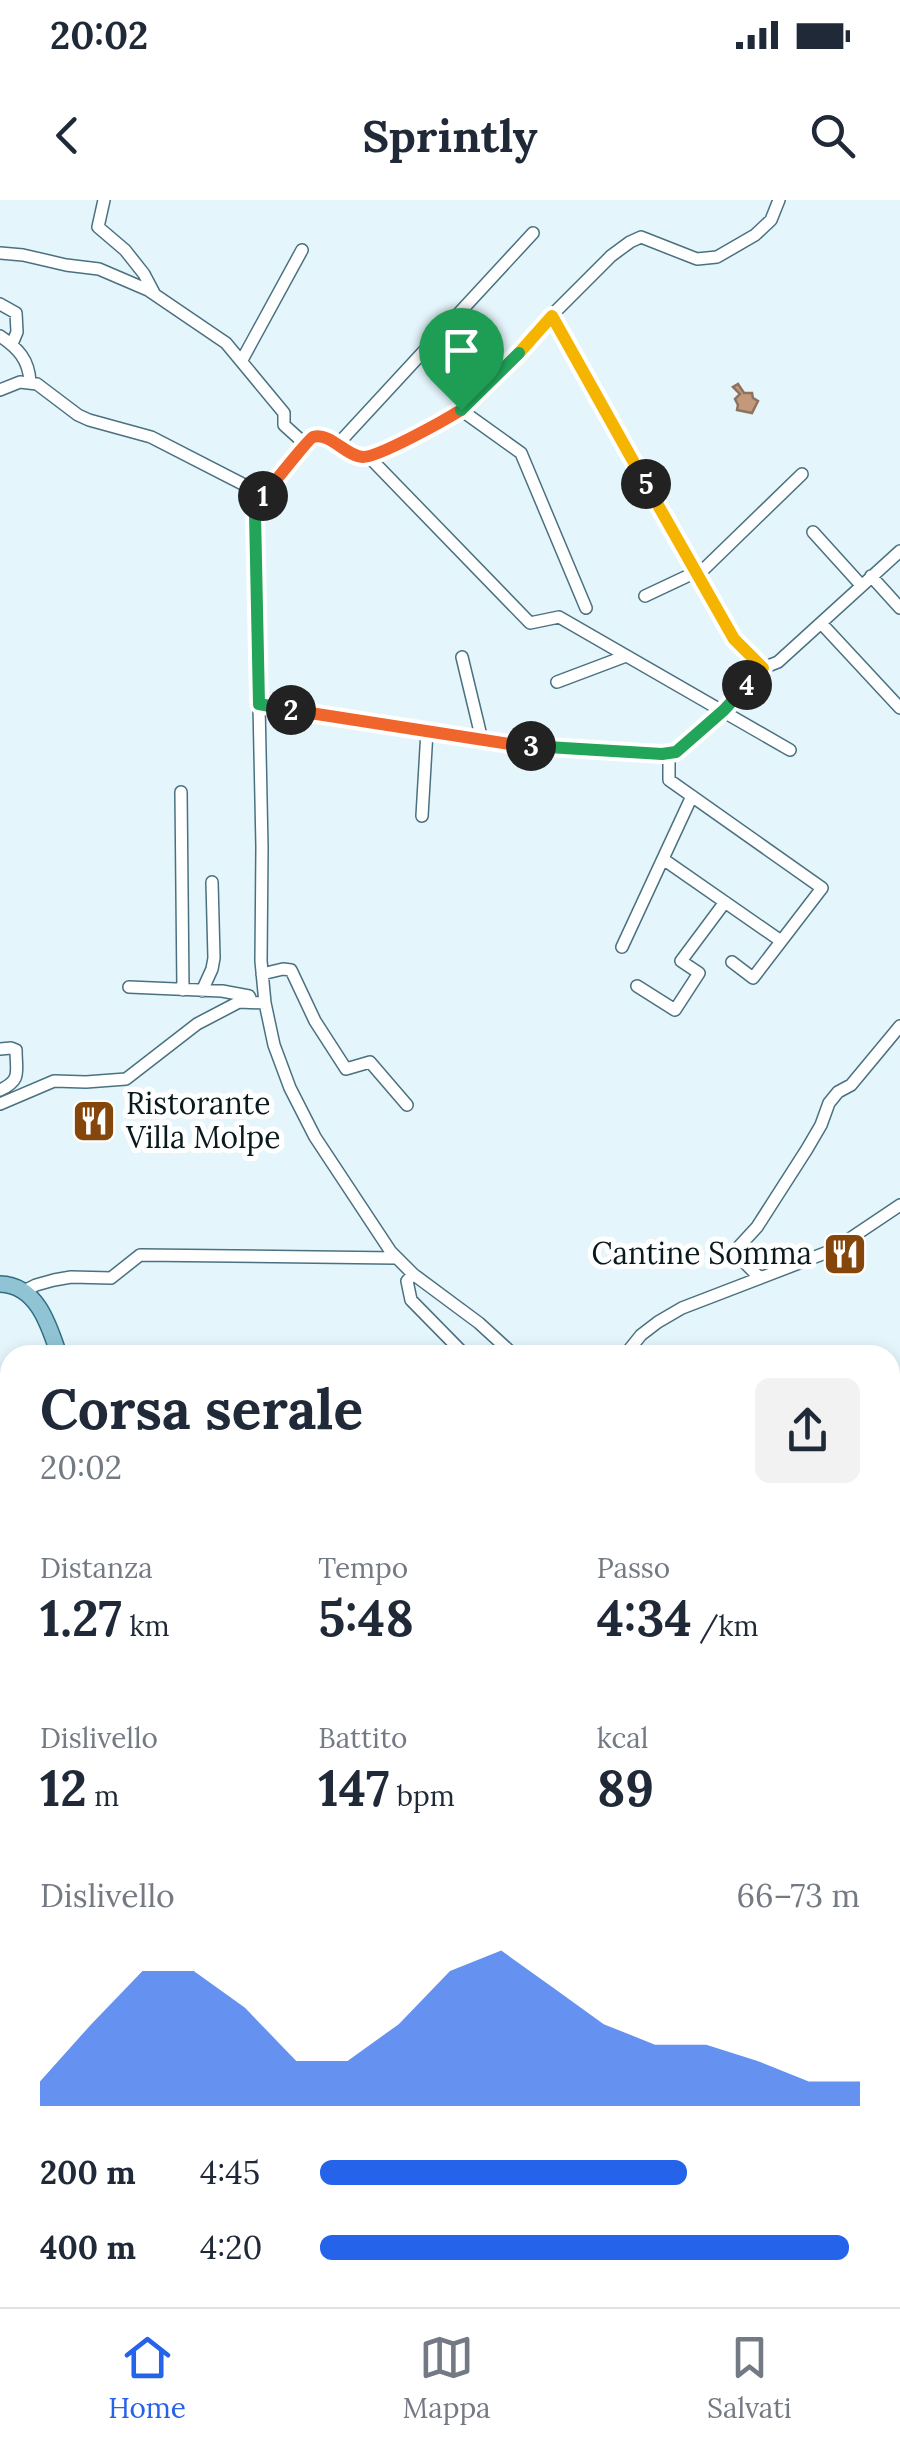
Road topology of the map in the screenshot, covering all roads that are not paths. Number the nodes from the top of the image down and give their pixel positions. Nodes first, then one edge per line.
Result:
1 (104, 200) edge
2 (778, 200) edge
3 (533, 233) dead end
4 (302, 250) dead end
5 (0, 254) edge
6 (156, 295) junction
7 (0, 304) edge
8 (552, 316) junction
9 (0, 336) edge
10 (12, 344) junction
11 (242, 360) junction
12 (30, 382) junction
13 (0, 390) edge
14 (461, 410) junction
15 (305, 444) junction
16 (338, 444) junction
17 (369, 456) junction
18 (802, 474) dead end
19 (264, 495) junction
20 (813, 532) dead end
21 (900, 552) edge
22 (696, 572) junction
23 (866, 581) junction
24 (645, 596) dead end
25 (586, 608) dead end
26 (900, 608) edge
27 (821, 623) junction
28 (626, 656) junction
29 (462, 657) dead end
30 (763, 668) junction
31 (557, 682) dead end
32 (259, 704) junction
33 (900, 708) edge
34 (724, 710) junction
35 (427, 731) junction
36 (482, 740) junction
37 (790, 750) dead end
38 (670, 753) junction
39 (181, 792) dead end
40 (692, 796) junction
41 (422, 816) dead end
42 (663, 859) junction
43 (212, 882) dead end
44 (725, 902) junction
45 (781, 941) junction
46 (622, 947) dead end
47 (732, 962) dead end
48 (262, 974) junction
49 (636, 986) dead end
50 (129, 987) dead end
51 (183, 990) junction
52 (202, 990) junction
53 (258, 1002) junction
54 (900, 1026) edge
55 (0, 1048) edge
56 (0, 1090) edge
57 (0, 1104) edge
58 (407, 1105) dead end
59 (900, 1205) edge
60 (396, 1258) junction
61 (412, 1274) junction
62 (760, 1277) junction
63 (4, 1284) edge
64 (26, 1290) junction
65 (55, 1345) edge
66 (454, 1345) edge
67 (503, 1345) edge
68 (633, 1345) edge

1 - 6 street
2 - 8 street
3 - 16 street
4 - 11 street
5 - 6 street
6 - 11 street
7 - 10 street
8 - 14 street
8 - 22 street
9 - 10 street
10 - 12 street
11 - 15 street
12 - 13 street
12 - 19 street
14 - 17 street
14 - 25 street
15 - 16 street
15 - 19 street
16 - 17 street
17 - 28 street
18 - 22 street
19 - 32 street
20 - 23 street
21 - 23 street
22 - 24 street
22 - 30 street
23 - 26 street
23 - 27 street
27 - 30 street
27 - 33 street
28 - 31 street
28 - 34 street
29 - 36 street
30 - 34 street
32 - 35 street
32 - 48 street
34 - 37 street
34 - 38 street
35 - 36 street
35 - 41 street
36 - 38 street
38 - 40 street
39 - 51 street
40 - 42 street
40 - 45 street
42 - 44 street
42 - 46 street
43 - 52 street
44 - 45 street
44 - 49 street
45 - 47 street
48 - 53 street
48 - 58 street
50 - 51 street
51 - 52 street
52 - 53 street
53 - 57 street
53 - 60 street
54 - 62 street
55 - 56 street
59 - 62 street
60 - 61 street
60 - 64 street
61 - 66 street
61 - 67 street
62 - 68 street
63 - 64 main road
64 - 65 main road

